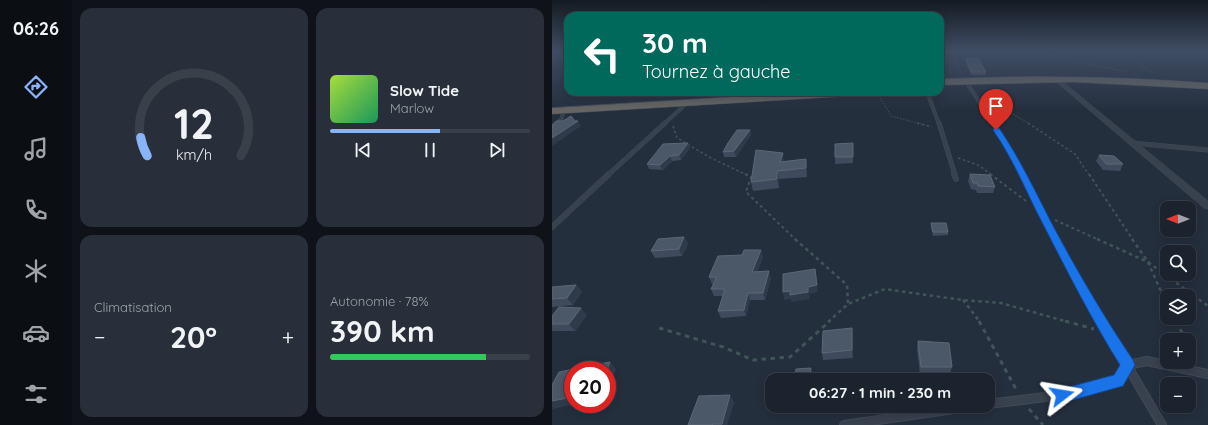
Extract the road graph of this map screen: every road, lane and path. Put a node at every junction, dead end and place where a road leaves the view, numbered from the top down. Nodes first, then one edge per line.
1 (950, 71) edge
2 (960, 71) edge
3 (1121, 71) edge
4 (1149, 71) edge
5 (1131, 73) dead end
6 (1154, 74) dead end
7 (944, 82) edge
8 (967, 84) junction
9 (1062, 84) junction
10 (1208, 86) edge
11 (944, 87) edge
12 (1208, 91) edge
13 (699, 96) edge
14 (794, 96) edge
15 (880, 96) edge
16 (929, 96) edge
17 (688, 102) junction
18 (552, 105) edge
19 (563, 110) junction
20 (552, 111) edge
21 (667, 122) junction
22 (552, 128) edge
23 (941, 130) junction
24 (1132, 143) junction
25 (1208, 150) edge
26 (949, 156) junction
27 (956, 179) dead end
28 (1027, 201) dead end
29 (1208, 206) edge
30 (1044, 215) junction
31 (552, 227) edge
32 (1148, 262) junction
33 (1160, 289) edge
34 (962, 300) junction
35 (848, 304) junction
36 (1208, 306) edge
37 (659, 328) dead end
38 (1107, 332) junction
39 (1196, 357) edge
40 (1128, 365) junction
41 (1206, 373) edge
42 (1021, 399) junction
43 (995, 403) edge
44 (927, 413) edge
45 (844, 425) edge
46 (1043, 425) edge
47 (1162, 425) edge

1 - 8 path
2 - 8 path
3 - 5 path
4 - 6 path
7 - 8 highway
8 - 9 highway
8 - 10 highway
8 - 11 highway
8 - 30 lane
8 - 32 path
9 - 12 highway
9 - 24 street
13 - 18 highway
14 - 17 highway
15 - 23 path
16 - 23 lane
17 - 19 highway
17 - 21 lane
19 - 20 highway
19 - 22 lane
21 - 31 lane
21 - 35 path
23 - 26 lane
24 - 25 lane
24 - 29 street
26 - 27 lane
26 - 28 path
30 - 32 path
30 - 38 lane
32 - 33 path
32 - 36 path
34 - 35 path
34 - 38 path
34 - 42 path
35 - 37 path
38 - 40 lane
39 - 41 path
40 - 41 lane
40 - 42 lane
40 - 47 lane
42 - 43 lane
42 - 46 path
44 - 45 lane

